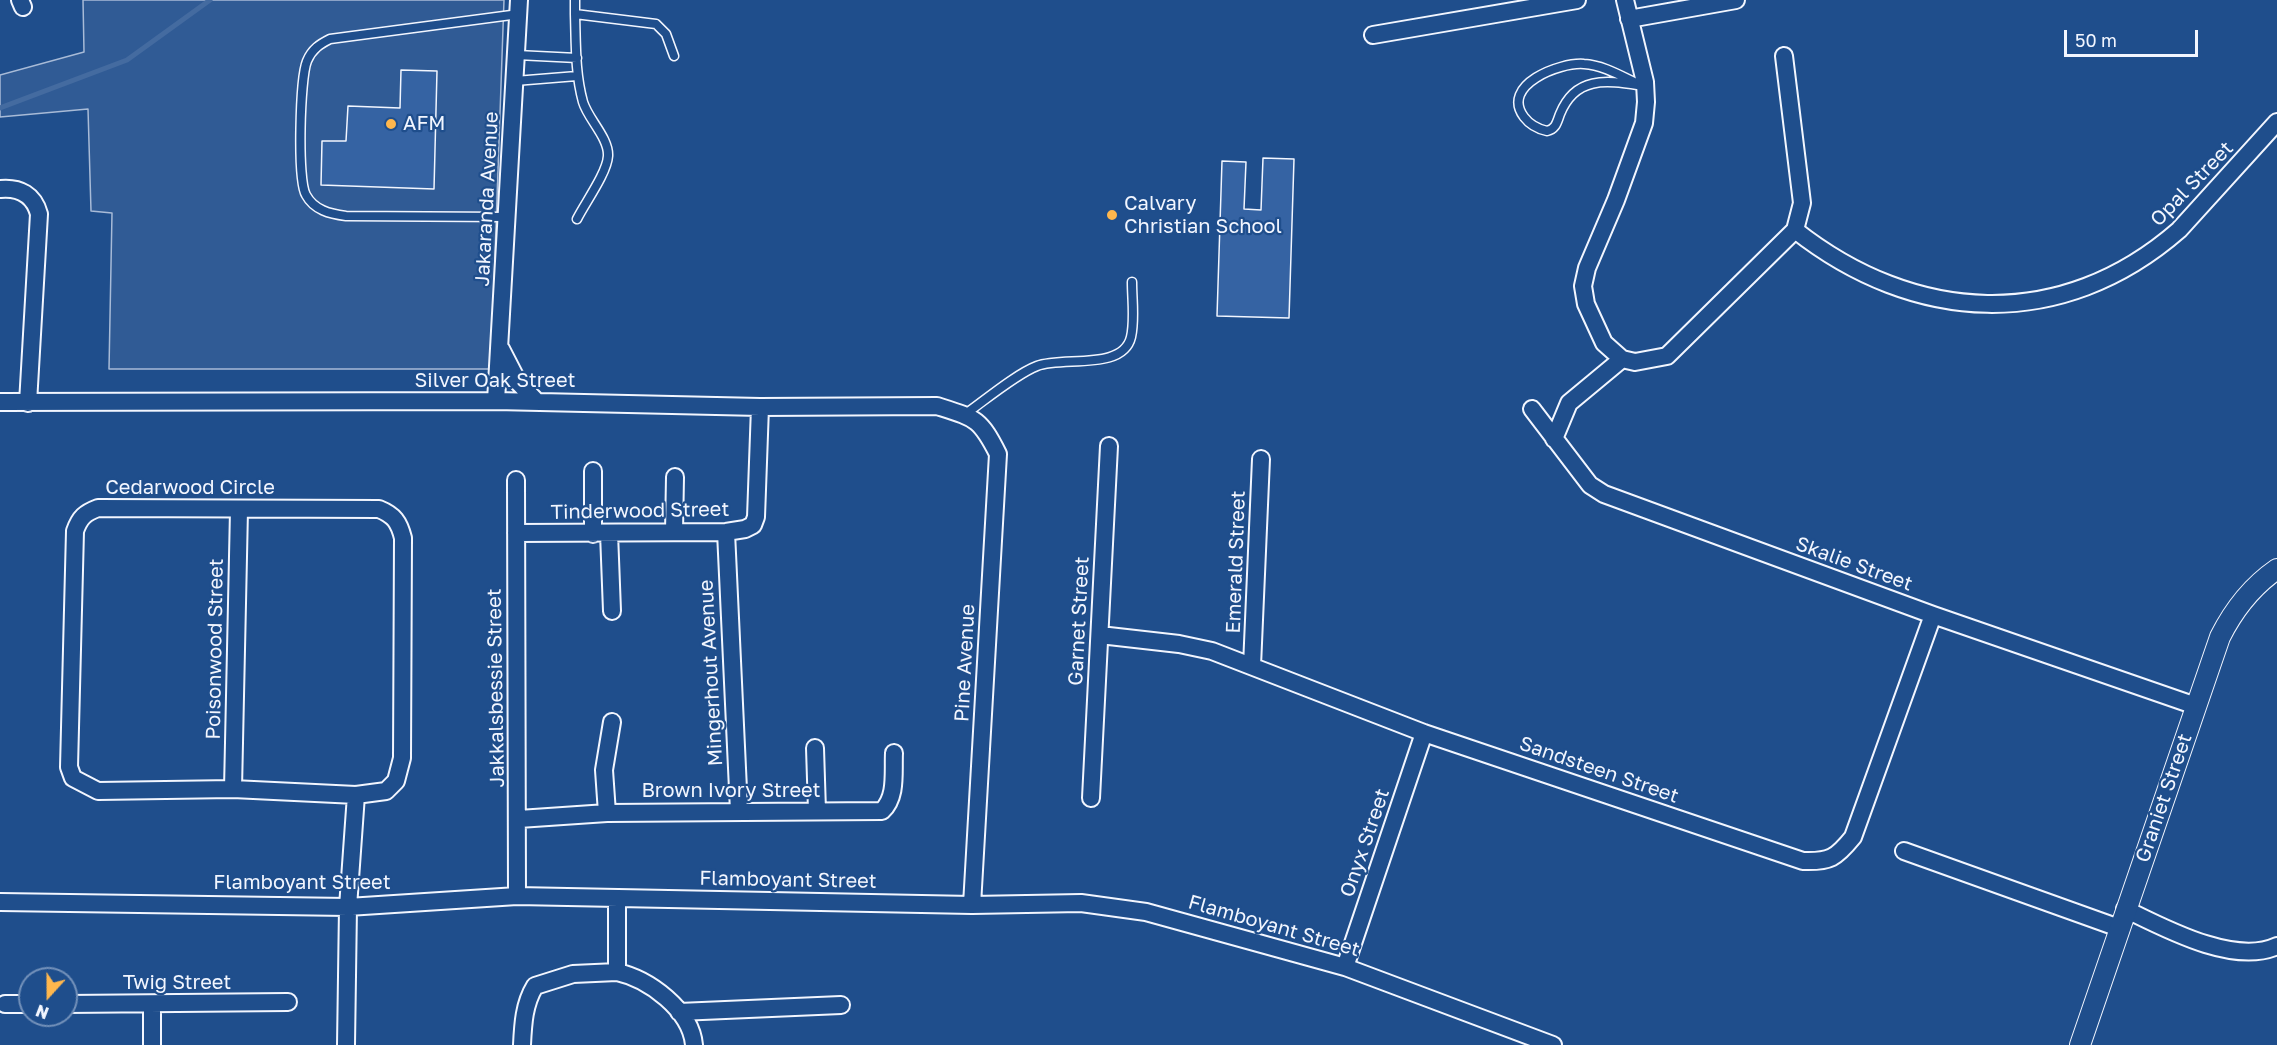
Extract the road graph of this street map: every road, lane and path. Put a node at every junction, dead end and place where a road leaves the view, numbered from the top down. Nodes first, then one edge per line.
1 (575, 0) edge
2 (1577, 0) edge
3 (1625, 0) edge
4 (1736, 0) edge
5 (519, 7) edge
6 (575, 14) junction
7 (1629, 19) junction
8 (1373, 35) dead end
9 (517, 55) junction
10 (674, 56) dead end
11 (1784, 56) dead end
12 (577, 58) junction
13 (577, 76) junction
14 (515, 81) junction
15 (1645, 87) junction
16 (2277, 122) edge
17 (0, 189) edge
18 (507, 217) junction
19 (577, 219) dead end
20 (1795, 230) junction
21 (1132, 282) dead end
22 (500, 346) junction
23 (1622, 359) junction
24 (496, 401) junction
25 (0, 402) edge
26 (537, 402) junction
27 (28, 403) junction
28 (760, 407) junction
29 (1532, 409) dead end
30 (964, 415) junction
31 (984, 426) joint
32 (1554, 439) junction
33 (1109, 446) dead end
34 (1261, 459) dead end
35 (593, 471) dead end
36 (675, 477) dead end
37 (516, 480) dead end
38 (239, 510) junction
39 (674, 532) junction
40 (726, 532) junction
41 (601, 533) junction
42 (516, 534) junction
43 (2277, 569) edge
44 (612, 610) dead end
45 (1933, 615) junction
46 (1100, 635) junction
47 (1252, 666) junction
48 (2196, 706) junction
49 (612, 722) dead end
50 (1424, 733) junction
51 (815, 748) dead end
52 (894, 753) dead end
53 (233, 789) junction
54 (356, 795) junction
55 (1091, 798) dead end
56 (739, 811) junction
57 (817, 811) junction
58 (607, 813) junction
59 (519, 819) junction
60 (1904, 851) dead end
61 (517, 896) junction
62 (616, 898) junction
63 (0, 902) edge
64 (972, 905) junction
65 (348, 906) junction
66 (2125, 909) junction
67 (2119, 928) junction
68 (2277, 946) edge
69 (1345, 967) junction
70 (616, 972) junction
71 (288, 1002) dead end
72 (5, 1004) dead end
73 (18, 1004) edge
74 (78, 1004) edge
75 (152, 1004) junction
76 (841, 1005) dead end
77 (679, 1012) junction
78 (152, 1045) edge
79 (346, 1045) edge
80 (522, 1045) edge
81 (694, 1045) edge
82 (1553, 1045) edge
83 (2080, 1045) edge

1 - 6 lane
2 - 8 street
3 - 7 street
4 - 7 street
5 - 9 street, Jakaranda Avenue
5 - 18 lane
6 - 10 lane
6 - 12 lane
7 - 15 street
9 - 12 lane
9 - 14 street, Jakaranda Avenue
11 - 20 street
12 - 13 lane
13 - 14 lane
13 - 19 lane
14 - 18 street, Jakaranda Avenue
15 - 15 lane
15 - 23 street
16 - 20 street, Opal Street
17 - 27 street
18 - 22 street, Jakaranda Avenue
20 - 23 street
21 - 30 lane
22 - 24 street, Jakaranda Avenue
22 - 26 street
23 - 32 street
24 - 26 street, Silver Oak Street
24 - 27 street, Silver Oak Street
25 - 27 street, Silver Oak Street
26 - 28 street, Silver Oak Street
28 - 30 street, Silver Oak Street
28 - 40 street, Tinderwood Street
29 - 32 street, Skalie Street
30 - 31 street, Silver Oak Street
31 - 64 street, Pine Avenue
32 - 45 street, Skalie Street
33 - 46 street, Garnet Street
34 - 47 street, Emerald Street
35 - 41 street
36 - 39 street
37 - 42 street, Jakkalsbessie Street
38 - 53 street, Poisonwood Street
38 - 53 street, Cedarwood Circle
38 - 54 street, Cedarwood Circle
39 - 40 street, Tinderwood Street
39 - 41 street, Tinderwood Street
40 - 56 street, Mingerhout Avenue
41 - 42 street, Tinderwood Street
41 - 44 street
42 - 59 street, Jakkalsbessie Street
43 - 48 street, Graniet Street
45 - 48 street, Skalie Street
45 - 50 street, Sandsteen Street
46 - 47 street, Sandsteen Street
46 - 55 street, Garnet Street
47 - 50 street, Sandsteen Street
48 - 66 street, Graniet Street
49 - 58 street
50 - 69 street, Onyx Street
51 - 57 street
52 - 57 street, Brown Ivory Street
53 - 54 street, Cedarwood Circle
54 - 65 street
56 - 57 street, Brown Ivory Street
56 - 58 street, Brown Ivory Street
58 - 59 street, Brown Ivory Street
59 - 61 street, Jakkalsbessie Street
60 - 67 street
61 - 62 street, Flamboyant Street
61 - 65 street, Flamboyant Street
62 - 64 street, Flamboyant Street
62 - 70 street
63 - 65 street, Flamboyant Street
64 - 69 street, Flamboyant Street
65 - 79 street
66 - 67 street, Graniet Street
66 - 68 street
67 - 83 street, Graniet Street
69 - 82 street, Flamboyant Street
70 - 77 street
70 - 80 street
71 - 75 street, Twig Street
72 - 73 street
74 - 75 street, Twig Street
75 - 78 street
76 - 77 street
77 - 81 street

